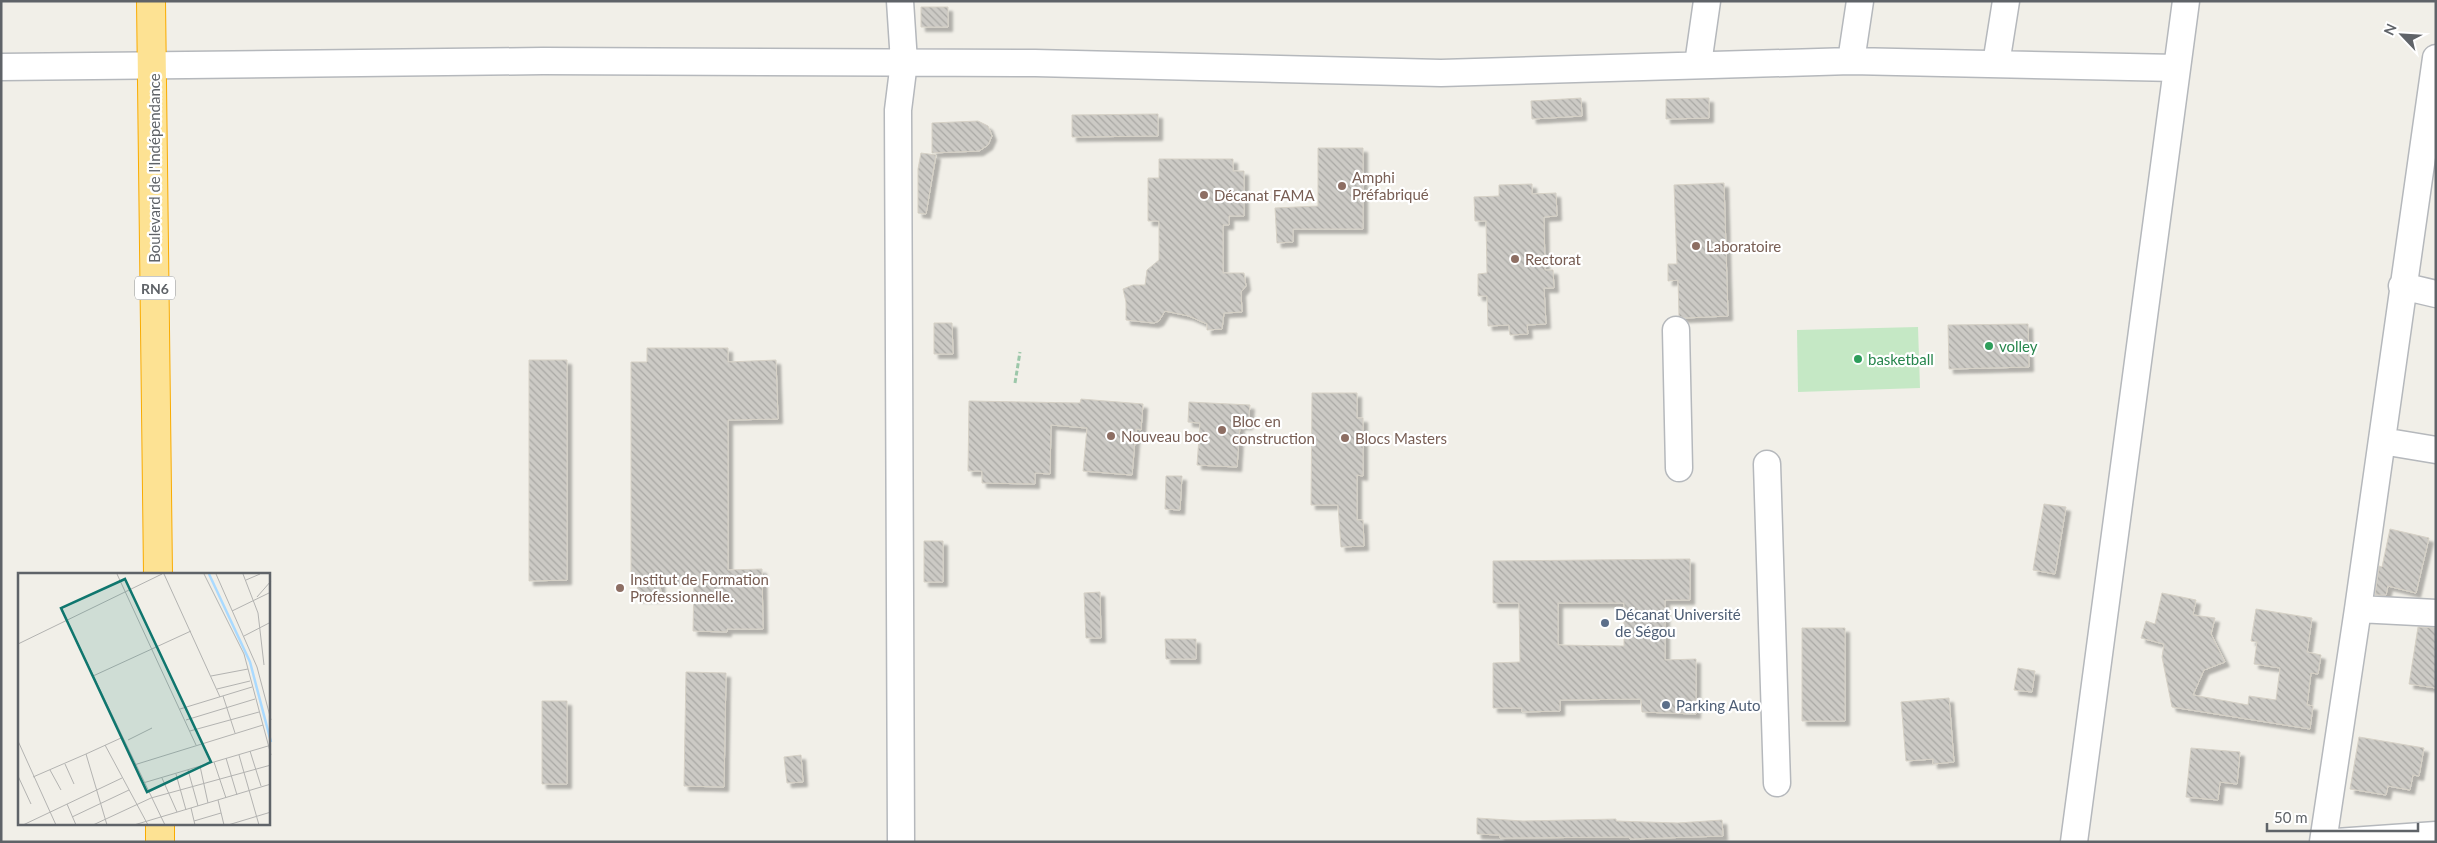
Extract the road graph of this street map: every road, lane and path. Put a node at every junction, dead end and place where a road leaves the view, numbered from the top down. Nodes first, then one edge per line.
1 (151, 1) edge
2 (900, 1) edge
3 (1707, 1) edge
4 (1860, 1) edge
5 (2006, 1) edge
6 (2186, 1) edge
7 (2436, 58) edge
8 (904, 62) junction
9 (1852, 62) junction
10 (1698, 64) junction
11 (1996, 64) junction
12 (1, 67) edge
13 (153, 67) junction
14 (2177, 68) junction
15 (2430, 135) edge
16 (2402, 286) junction
17 (2436, 294) edge
18 (1676, 330) dead end
19 (1020, 352) dead end
20 (1015, 384) dead end
21 (2382, 441) junction
22 (2436, 450) edge
23 (1767, 464) dead end
24 (1679, 468) dead end
25 (158, 573) edge
26 (2358, 609) junction
27 (2436, 613) edge
28 (1777, 782) dead end
29 (160, 826) edge
30 (2436, 835) edge
31 (160, 842) edge
32 (901, 842) edge
33 (2074, 842) edge
34 (2322, 842) edge
35 (2336, 842) edge

1 - 13 highway, Boulevard de l'Indépendance / RN6
2 - 8 street
3 - 10 street
4 - 9 street
5 - 11 street
6 - 14 street
7 - 15 street
8 - 10 street
8 - 13 street
8 - 32 street
9 - 10 street
9 - 11 street
11 - 14 street
12 - 13 street
13 - 25 highway, Boulevard de l'Indépendance / RN6
14 - 33 street
15 - 16 street
16 - 17 street
16 - 21 street
18 - 24 street
19 - 20 path
21 - 22 street
21 - 26 street
23 - 28 street
26 - 27 street
26 - 34 street
29 - 31 highway
30 - 35 street

